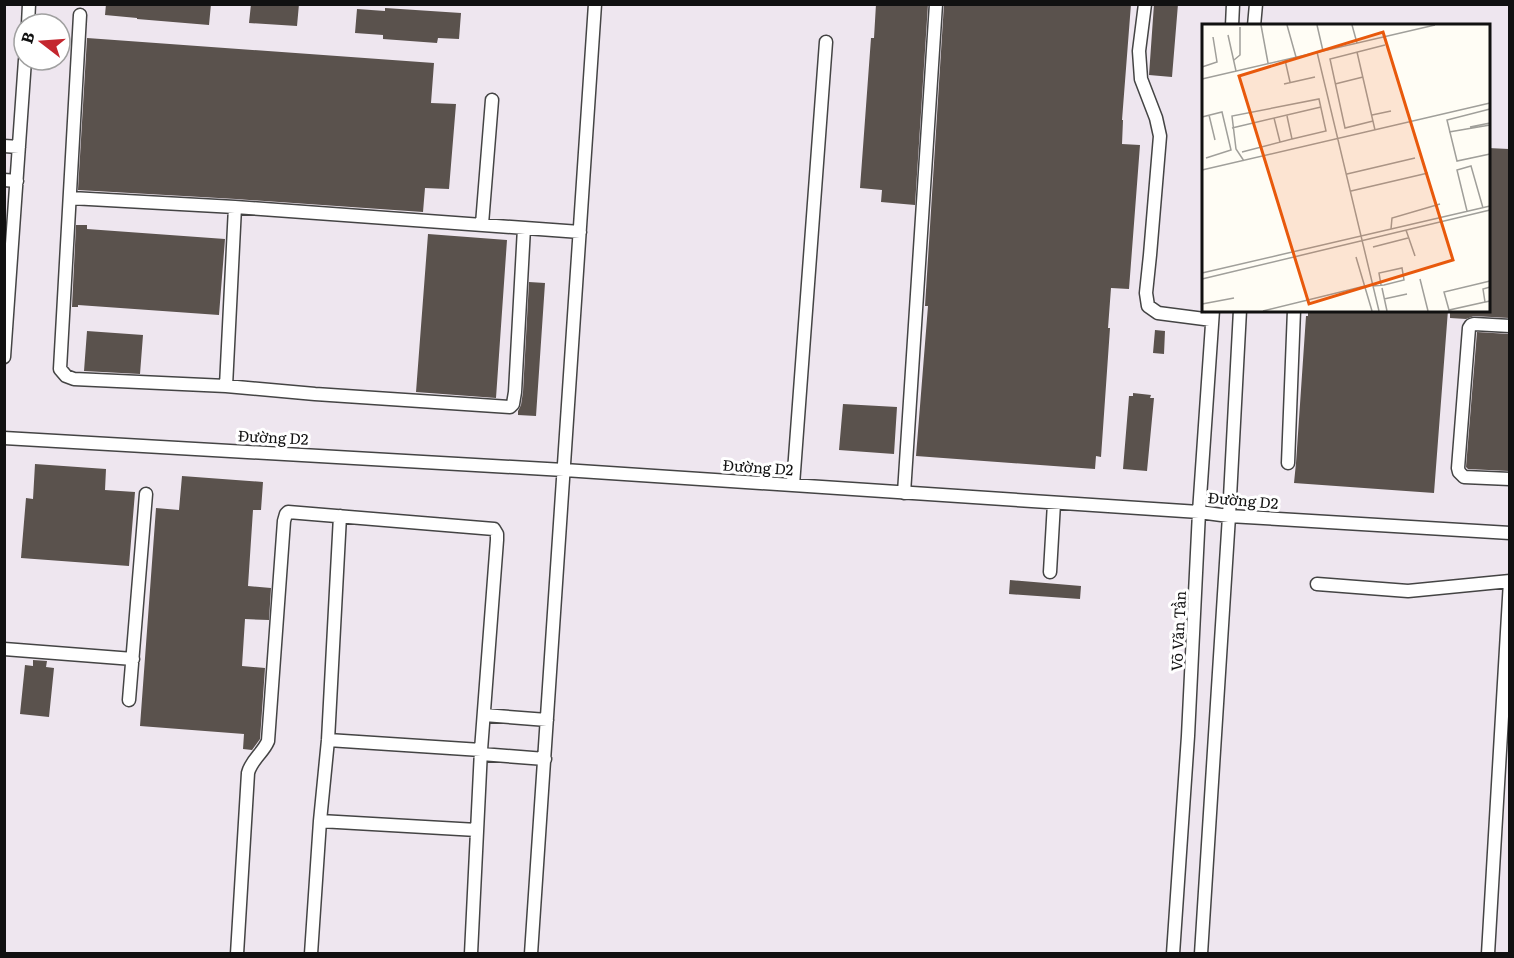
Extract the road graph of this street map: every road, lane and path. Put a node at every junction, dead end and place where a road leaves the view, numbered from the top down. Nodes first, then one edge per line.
1 (595, 4) edge
2 (936, 4) edge
3 (1144, 4) edge
4 (1233, 4) edge
5 (1256, 4) edge
6 (80, 15) dead end
7 (1232, 24) edge
8 (1254, 24) edge
9 (826, 42) dead end
10 (25, 72) edge
11 (492, 100) dead end
12 (4, 146) edge
13 (19, 147) junction
14 (11, 181) edge
15 (71, 198) junction
16 (235, 207) junction
17 (482, 224) junction
18 (524, 228) junction
19 (580, 231) junction
20 (1240, 312) edge
21 (1294, 312) edge
22 (1212, 315) edge
23 (1509, 326) edge
24 (4, 357) edge
25 (226, 386) junction
26 (4, 438) edge
27 (1288, 463) dead end
28 (564, 470) junction
29 (1509, 479) edge
30 (793, 485) junction
31 (904, 493) junction
32 (146, 494) dead end
33 (1053, 503) junction
34 (1199, 513) junction
35 (340, 516) junction
36 (1229, 516) junction
37 (1509, 533) edge
38 (1050, 572) dead end
39 (1317, 584) dead end
40 (4, 649) edge
41 (133, 659) junction
42 (129, 700) dead end
43 (484, 715) junction
44 (547, 720) junction
45 (328, 740) junction
46 (481, 752) junction
47 (544, 759) junction
48 (320, 820) junction
49 (477, 830) junction
50 (237, 954) edge
51 (311, 954) edge
52 (471, 954) edge
53 (531, 954) edge
54 (1173, 954) edge
55 (1201, 954) edge
56 (1488, 954) edge

1 - 19 street
2 - 31 street
3 - 22 street
4 - 7 street
5 - 8 street
6 - 15 street
9 - 30 street
10 - 13 street
11 - 17 street
12 - 13 street
13 - 14 street
14 - 24 street
15 - 16 street
15 - 25 street
16 - 17 street
16 - 25 street
17 - 18 street
18 - 19 street
18 - 25 street
19 - 28 street
20 - 36 street
21 - 27 street
22 - 34 street, Võ Văn Tần
23 - 29 street
26 - 28 street, Đường D2
28 - 30 street, Đường D2
28 - 44 street
30 - 31 street, Đường D2
31 - 33 street, Đường D2
32 - 41 street
33 - 34 street, Đường D2
33 - 38 street
34 - 36 street, Đường D2
34 - 54 street, Võ Văn Tần
35 - 43 street
35 - 45 street
35 - 50 street
36 - 37 street, Đường D2
36 - 55 street
39 - 56 street
40 - 41 street
41 - 42 street
43 - 44 street
43 - 46 street
44 - 47 street
45 - 46 street
45 - 48 street
46 - 47 street
46 - 49 street
47 - 53 street
48 - 49 street
48 - 51 street
49 - 52 street

